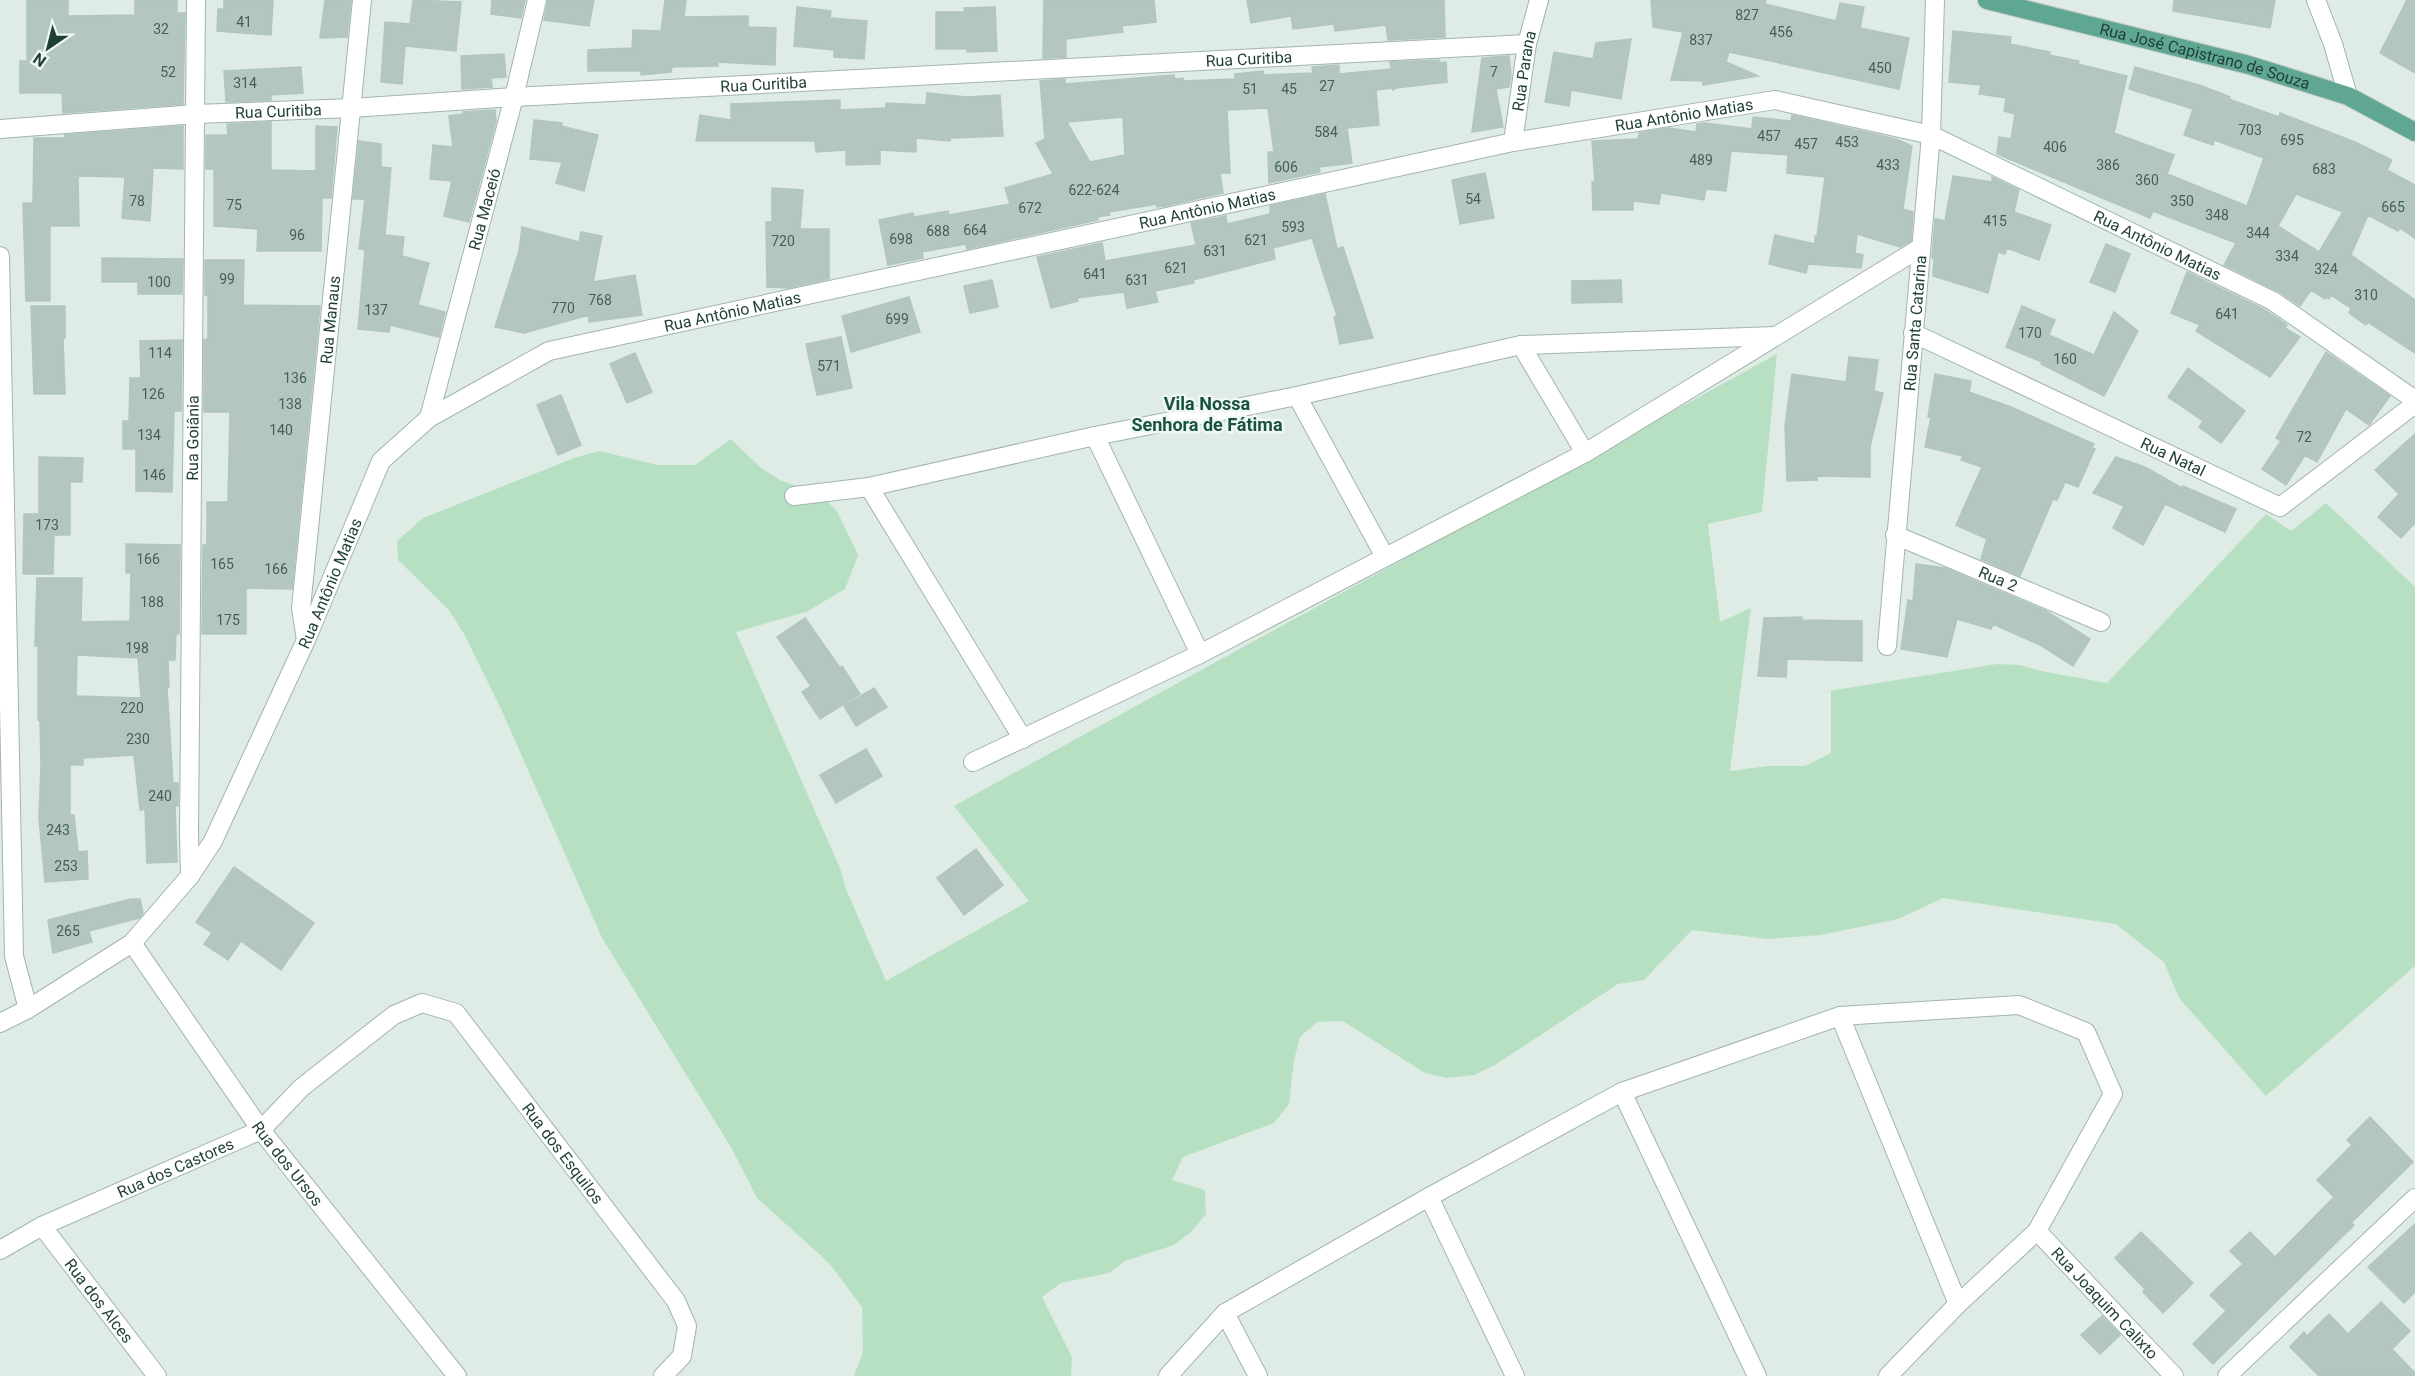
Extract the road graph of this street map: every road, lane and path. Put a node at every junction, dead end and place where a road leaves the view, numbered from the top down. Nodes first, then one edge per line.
1 (196, 0) edge
2 (362, 0) edge
3 (537, 0) edge
4 (1539, 0) edge
5 (1935, 0) edge
6 (1988, 0) edge
7 (2316, 0) edge
8 (1527, 44) junction
9 (2349, 96) junction
10 (514, 97) junction
11 (352, 108) junction
12 (196, 114) junction
13 (0, 129) edge
14 (2415, 132) edge
15 (1931, 135) junction
16 (1513, 142) junction
17 (1920, 248) junction
18 (0, 256) edge
19 (1913, 333) junction
20 (1776, 336) junction
21 (1521, 345) junction
22 (1297, 396) junction
23 (2415, 402) edge
24 (429, 418) junction
25 (1095, 436) junction
26 (1585, 453) junction
27 (869, 487) junction
28 (794, 496) dead end
29 (1895, 536) junction
30 (1385, 557) junction
31 (2101, 622) dead end
32 (306, 640) junction
33 (1887, 646) dead end
34 (1200, 654) junction
35 (1023, 739) junction
36 (973, 762) dead end
37 (189, 834) junction
38 (213, 841) junction
39 (190, 876) junction
40 (132, 943) junction
41 (422, 1003) joint
42 (28, 1009) junction
43 (1840, 1016) junction
44 (0, 1023) edge
45 (1622, 1092) junction
46 (261, 1130) junction
47 (1429, 1197) junction
48 (2415, 1198) edge
49 (42, 1226) junction
50 (2037, 1231) junction
51 (0, 1250) edge
52 (1958, 1304) junction
53 (1225, 1313) junction
54 (157, 1376) edge
55 (457, 1376) edge
56 (663, 1376) edge
57 (1168, 1376) edge
58 (1258, 1376) edge
59 (1515, 1376) edge
60 (1757, 1376) edge
61 (1888, 1376) edge
62 (2174, 1376) edge
63 (2227, 1376) edge

1 - 12 street, Rua Goiânia
2 - 11 street, Rua Manaus
3 - 10 street, Rua Maceió
4 - 8 street, Rua Parana
5 - 15 street, Rua Santa Catarina
6 - 9 main road, Rua José Capistrano de Souza
7 - 9 street
8 - 10 street, Rua Curitiba
8 - 16 street, Rua Parana
9 - 14 main road, Rua José Capistrano de Souza
10 - 11 street, Rua Curitiba
10 - 24 street, Rua Maceió
11 - 12 street, Rua Curitiba
11 - 32 street, Rua Manaus
12 - 13 street, Rua Curitiba
12 - 37 street, Rua Goiânia
15 - 16 street, Rua Antônio Matias
15 - 17 street, Rua Santa Catarina
15 - 23 street, Rua Antônio Matias
16 - 24 street, Rua Antônio Matias
17 - 19 street, Rua Santa Catarina
17 - 20 street
18 - 42 street
19 - 23 street, Rua Natal
19 - 29 street, Rua Santa Catarina
20 - 21 street
20 - 26 street
21 - 22 street
21 - 26 street
22 - 25 street
22 - 30 street
24 - 32 street, Rua Antônio Matias
25 - 27 street
25 - 34 street
26 - 30 street
27 - 28 street
27 - 35 street
29 - 31 street, Rua 2
29 - 33 street, Rua Santa Catarina
30 - 34 street
32 - 38 street, Rua Antônio Matias
34 - 35 street
35 - 36 street
37 - 38 street
37 - 39 street, Rua Goiânia
38 - 39 street, Rua Antônio Matias
39 - 40 street, Rua Antônio Matias
40 - 42 street, Rua Antônio Matias
40 - 46 street, Rua dos Ursos
41 - 46 street, Rua dos Castores
41 - 56 street, Rua dos Esquilos
42 - 44 street, Rua Antônio Matias
43 - 45 street
43 - 50 street
43 - 52 street
45 - 47 street
45 - 60 street
46 - 49 street, Rua dos Castores
46 - 55 street, Rua dos Ursos
47 - 53 street
47 - 59 street
48 - 63 street
49 - 51 street, Rua dos Castores
49 - 54 street, Rua dos Alces
50 - 52 street
50 - 62 street, Rua Joaquim Calixto
52 - 61 street
53 - 57 street
53 - 58 street

